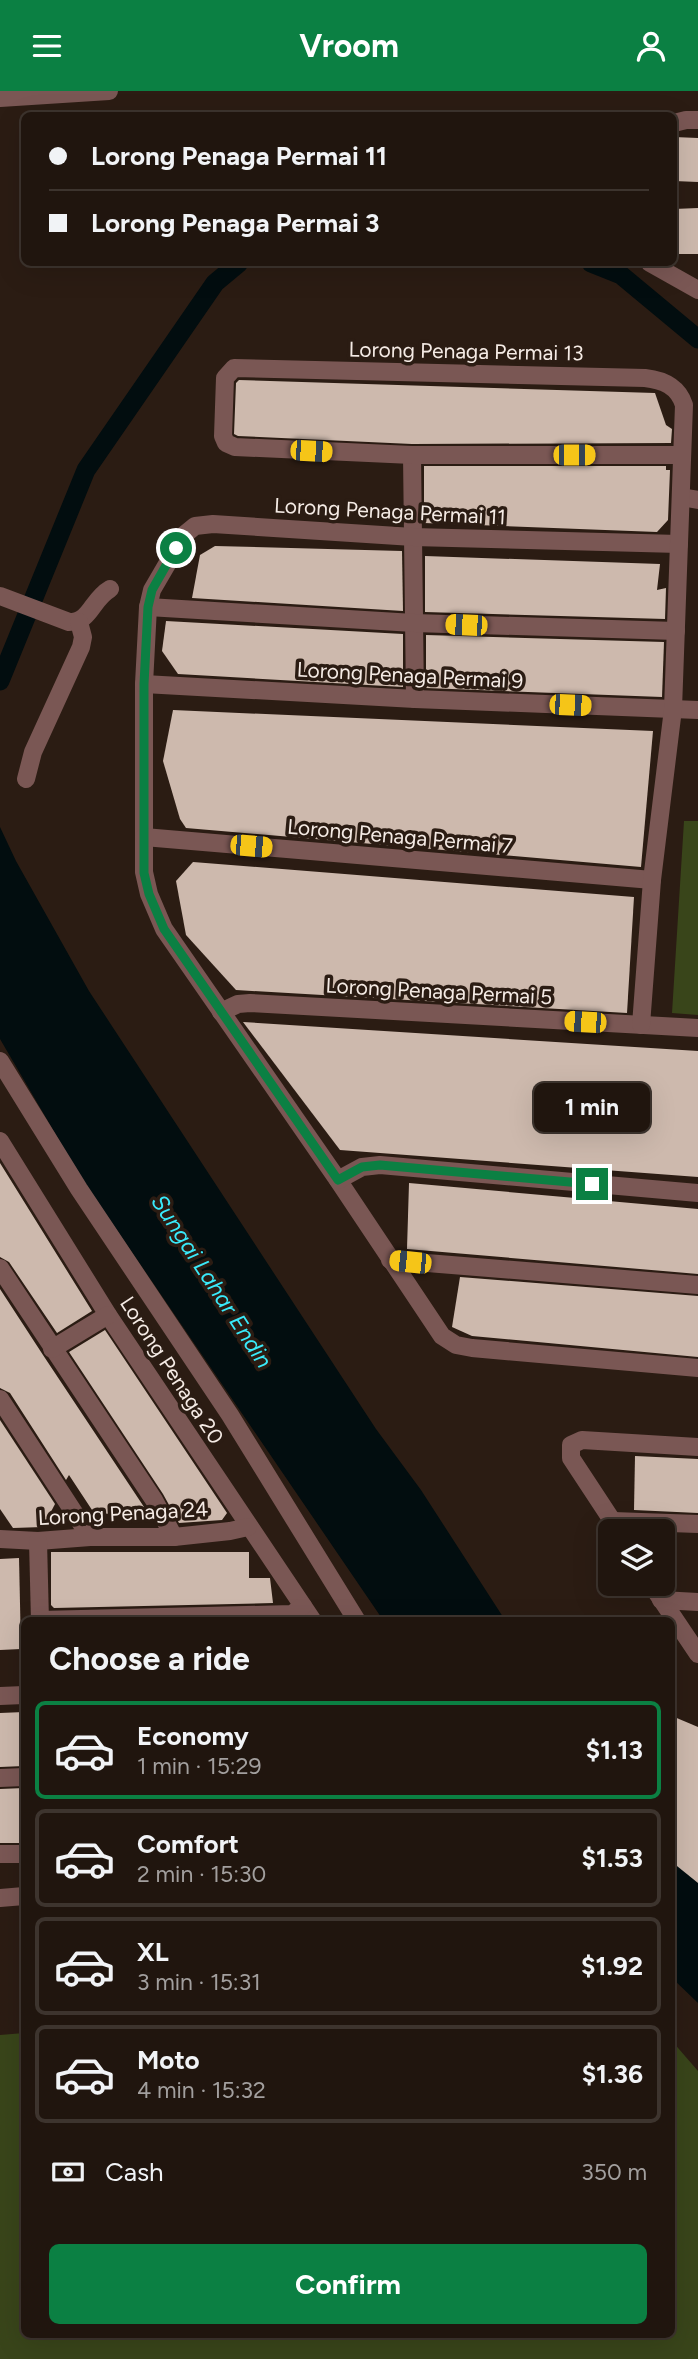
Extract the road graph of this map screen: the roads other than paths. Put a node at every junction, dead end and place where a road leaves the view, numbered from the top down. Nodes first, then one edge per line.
1 (110, 91) edge
2 (0, 98) edge
3 (698, 120) edge
4 (677, 122) edge
5 (655, 266) edge
6 (698, 290) edge
7 (412, 455) junction
8 (682, 455) junction
9 (689, 498) edge
10 (413, 537) junction
11 (679, 544) junction
12 (110, 589) dead end
13 (6, 598) edge
14 (148, 607) junction
15 (79, 622) junction
16 (414, 623) junction
17 (676, 631) junction
18 (144, 684) junction
19 (415, 699) junction
20 (673, 709) junction
21 (698, 710) edge
22 (26, 779) dead end
23 (144, 837) junction
24 (652, 880) junction
25 (221, 1012) junction
26 (641, 1025) junction
27 (698, 1028) edge
28 (0, 1061) edge
29 (0, 1141) edge
30 (338, 1180) junction
31 (698, 1193) edge
32 (390, 1261) junction
33 (0, 1268) edge
34 (698, 1285) edge
35 (108, 1315) junction
36 (52, 1349) junction
37 (698, 1369) edge
38 (0, 1399) edge
39 (698, 1447) edge
40 (611, 1519) edge
41 (698, 1524) edge
42 (675, 1525) edge
43 (248, 1527) junction
44 (3, 1535) edge
45 (90, 1537) junction
46 (174, 1537) junction
47 (38, 1541) junction
48 (658, 1596) edge
49 (661, 1600) junction
50 (698, 1602) edge
51 (308, 1613) edge
52 (40, 1617) edge
53 (166, 1617) edge
54 (355, 1617) edge
55 (673, 1617) edge
56 (675, 1620) edge
57 (698, 1654) edge
58 (21, 1695) edge
59 (0, 1696) edge
60 (0, 1777) edge
61 (21, 1777) edge
62 (0, 1854) edge
63 (21, 1854) edge
64 (21, 1896) edge
65 (0, 1898) edge

1 - 2 street
3 - 4 street
5 - 6 street
7 - 8 street
7 - 8 street, Lorong Penaga Permai 13
7 - 10 street
8 - 9 street
9 - 11 street
10 - 11 street, Lorong Penaga Permai 11
10 - 14 street, Lorong Penaga Permai 11
10 - 16 street
11 - 17 street
12 - 15 street
13 - 15 street
14 - 16 street
14 - 18 street
15 - 22 street
16 - 17 street
16 - 19 street
17 - 20 street
18 - 19 street, Lorong Penaga Permai 9
18 - 23 street
19 - 20 street, Lorong Penaga Permai 9
20 - 21 street, Lorong Penaga Permai 9
20 - 24 street
23 - 24 street, Lorong Penaga Permai 7
23 - 25 street
24 - 26 street
25 - 26 street, Lorong Penaga Permai 5
25 - 30 street
26 - 27 street, Lorong Penaga Permai 5
28 - 54 street
29 - 35 street, Lorong Penaga 20
30 - 31 street
30 - 32 street
32 - 34 street
32 - 37 street
33 - 36 street
35 - 36 street
35 - 43 street, Lorong Penaga 20
36 - 46 street
38 - 45 street
39 - 40 street
41 - 42 street
43 - 46 street, Lorong Penaga 24
43 - 51 street, Lorong Penaga 20
44 - 47 street, Lorong Penaga 24
45 - 46 street, Lorong Penaga 24
45 - 47 street, Lorong Penaga 24
47 - 52 street
48 - 49 street
49 - 50 street
49 - 55 street
51 - 53 street
56 - 57 street
58 - 59 street
60 - 61 street
62 - 63 street
64 - 65 street

